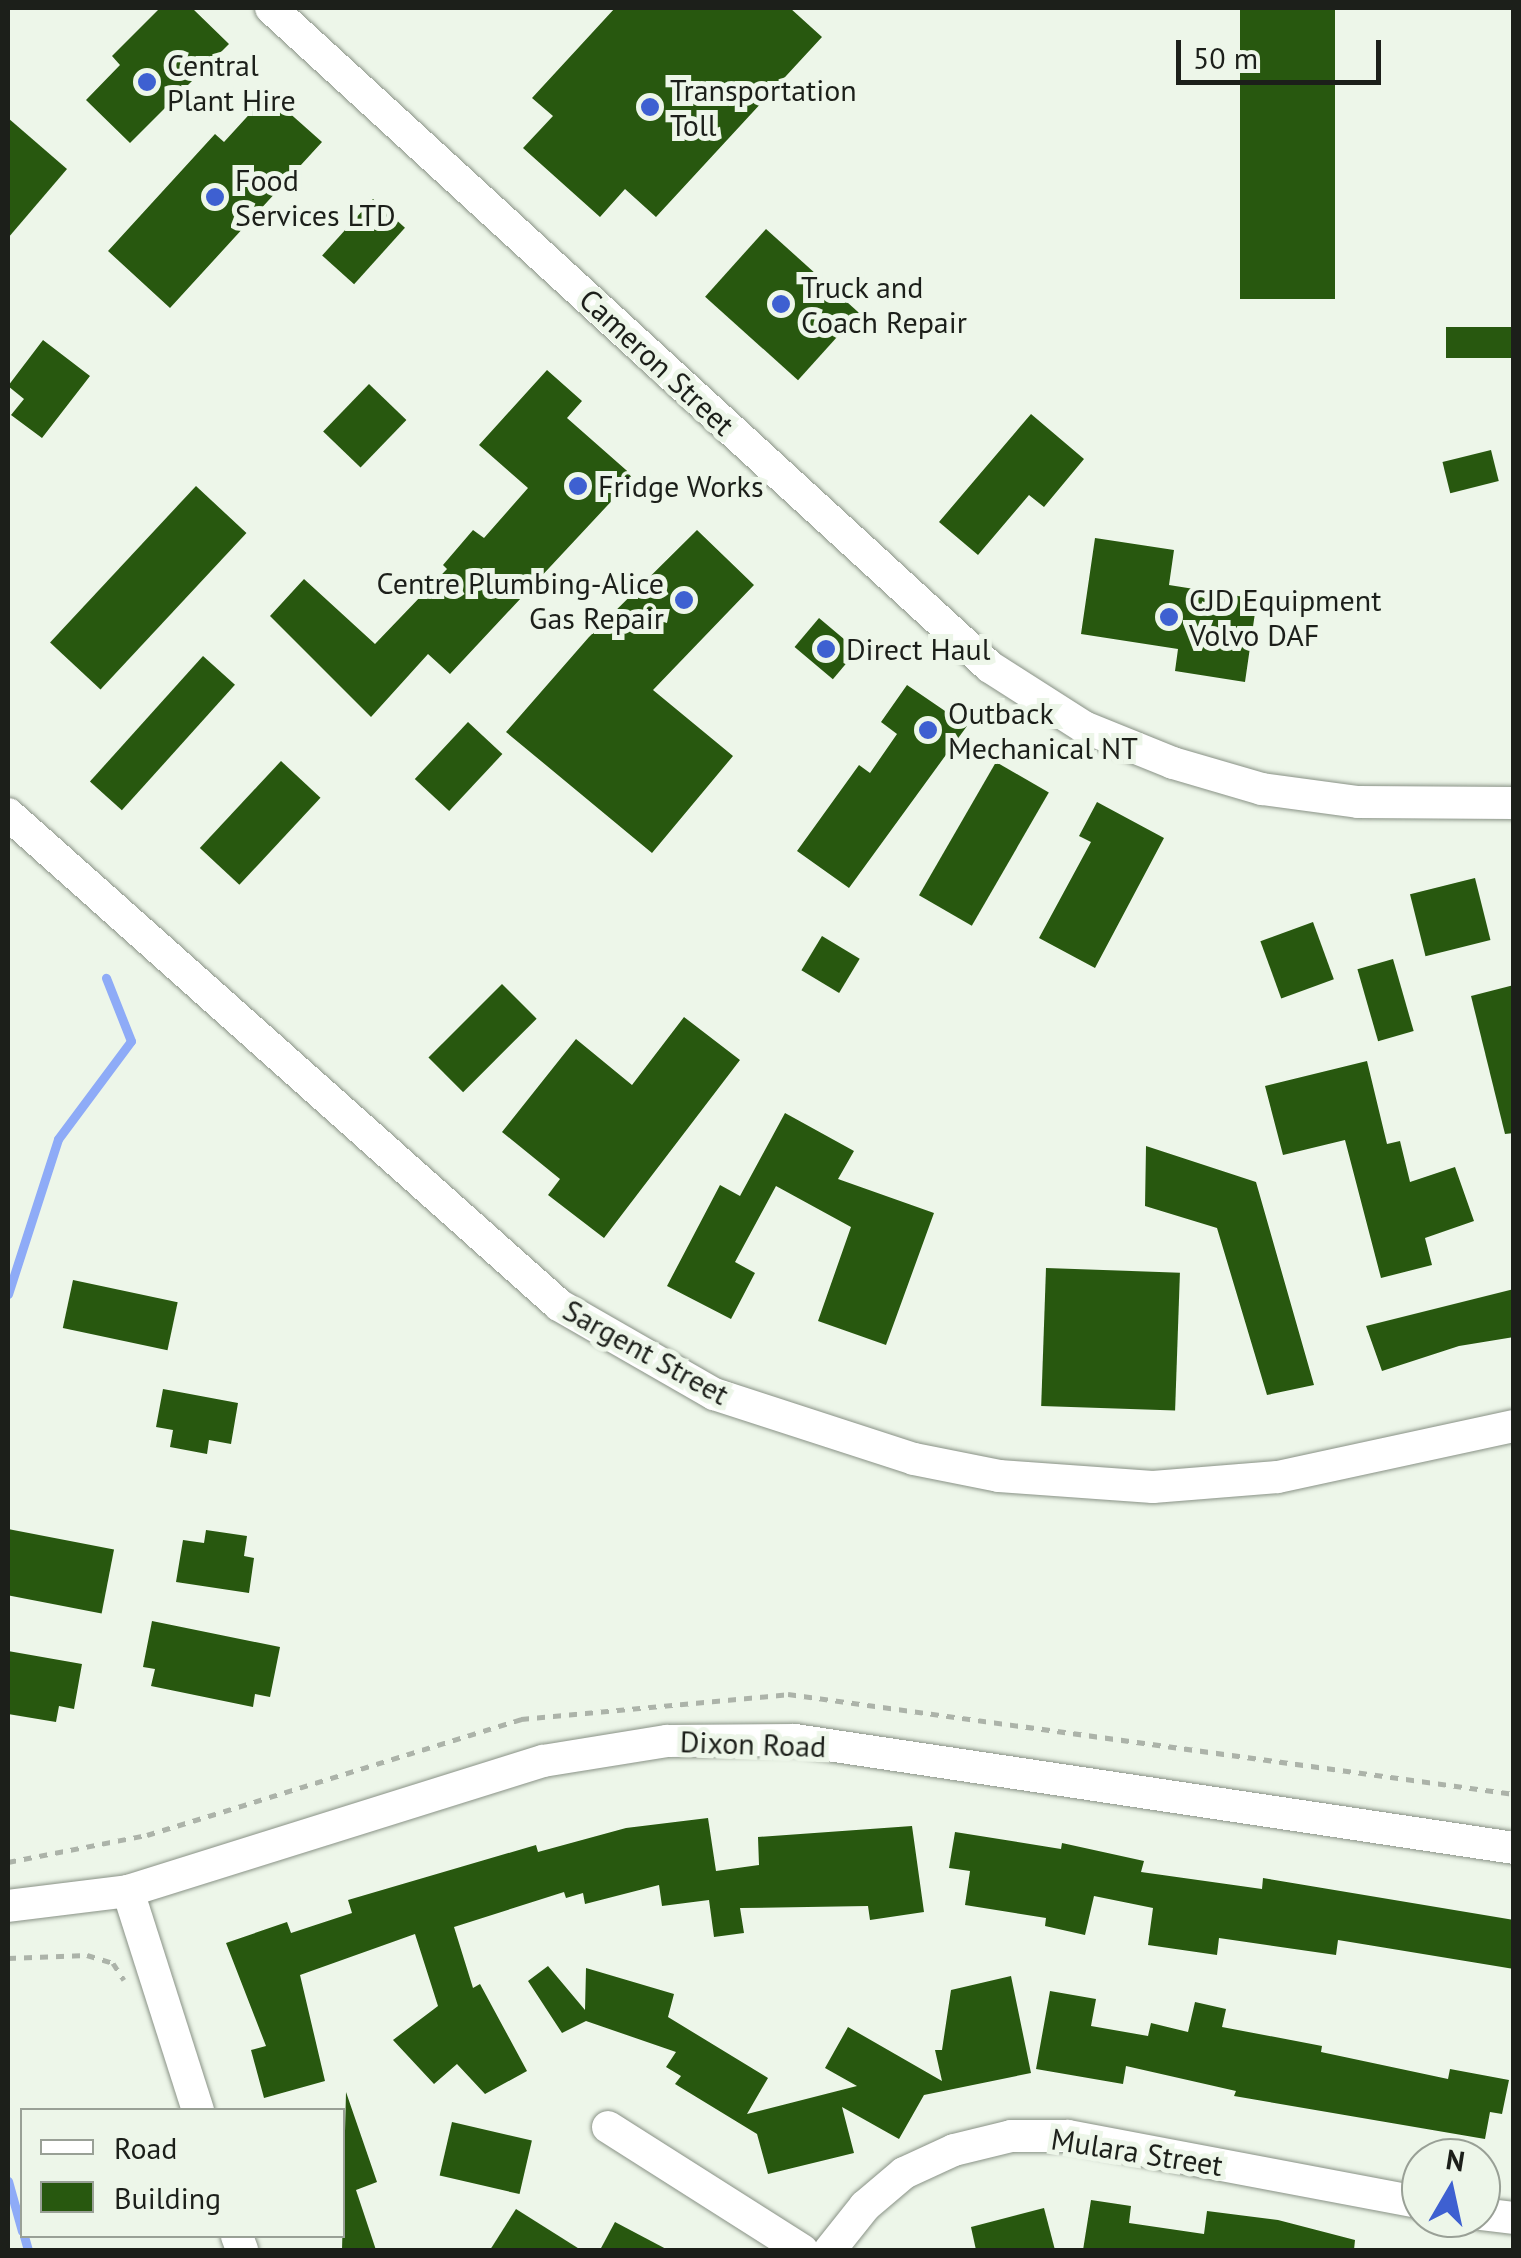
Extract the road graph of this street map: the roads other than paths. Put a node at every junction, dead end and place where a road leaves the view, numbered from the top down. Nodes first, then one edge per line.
1 (271, 8) edge
2 (1514, 803) edge
3 (8, 814) edge
4 (1514, 1426) edge
5 (1514, 1848) edge
6 (128, 1891) junction
7 (8, 1906) edge
8 (197, 2108) edge
9 (608, 2127) dead end
10 (1401, 2199) edge
11 (802, 2250) edge
12 (830, 2250) edge

1 - 2 street, Cameron Street
3 - 4 street, Sargent Street
5 - 6 street, Dixon Road
6 - 7 street, Dixon Road
6 - 8 street
9 - 11 street
10 - 12 street, Mulara Street

